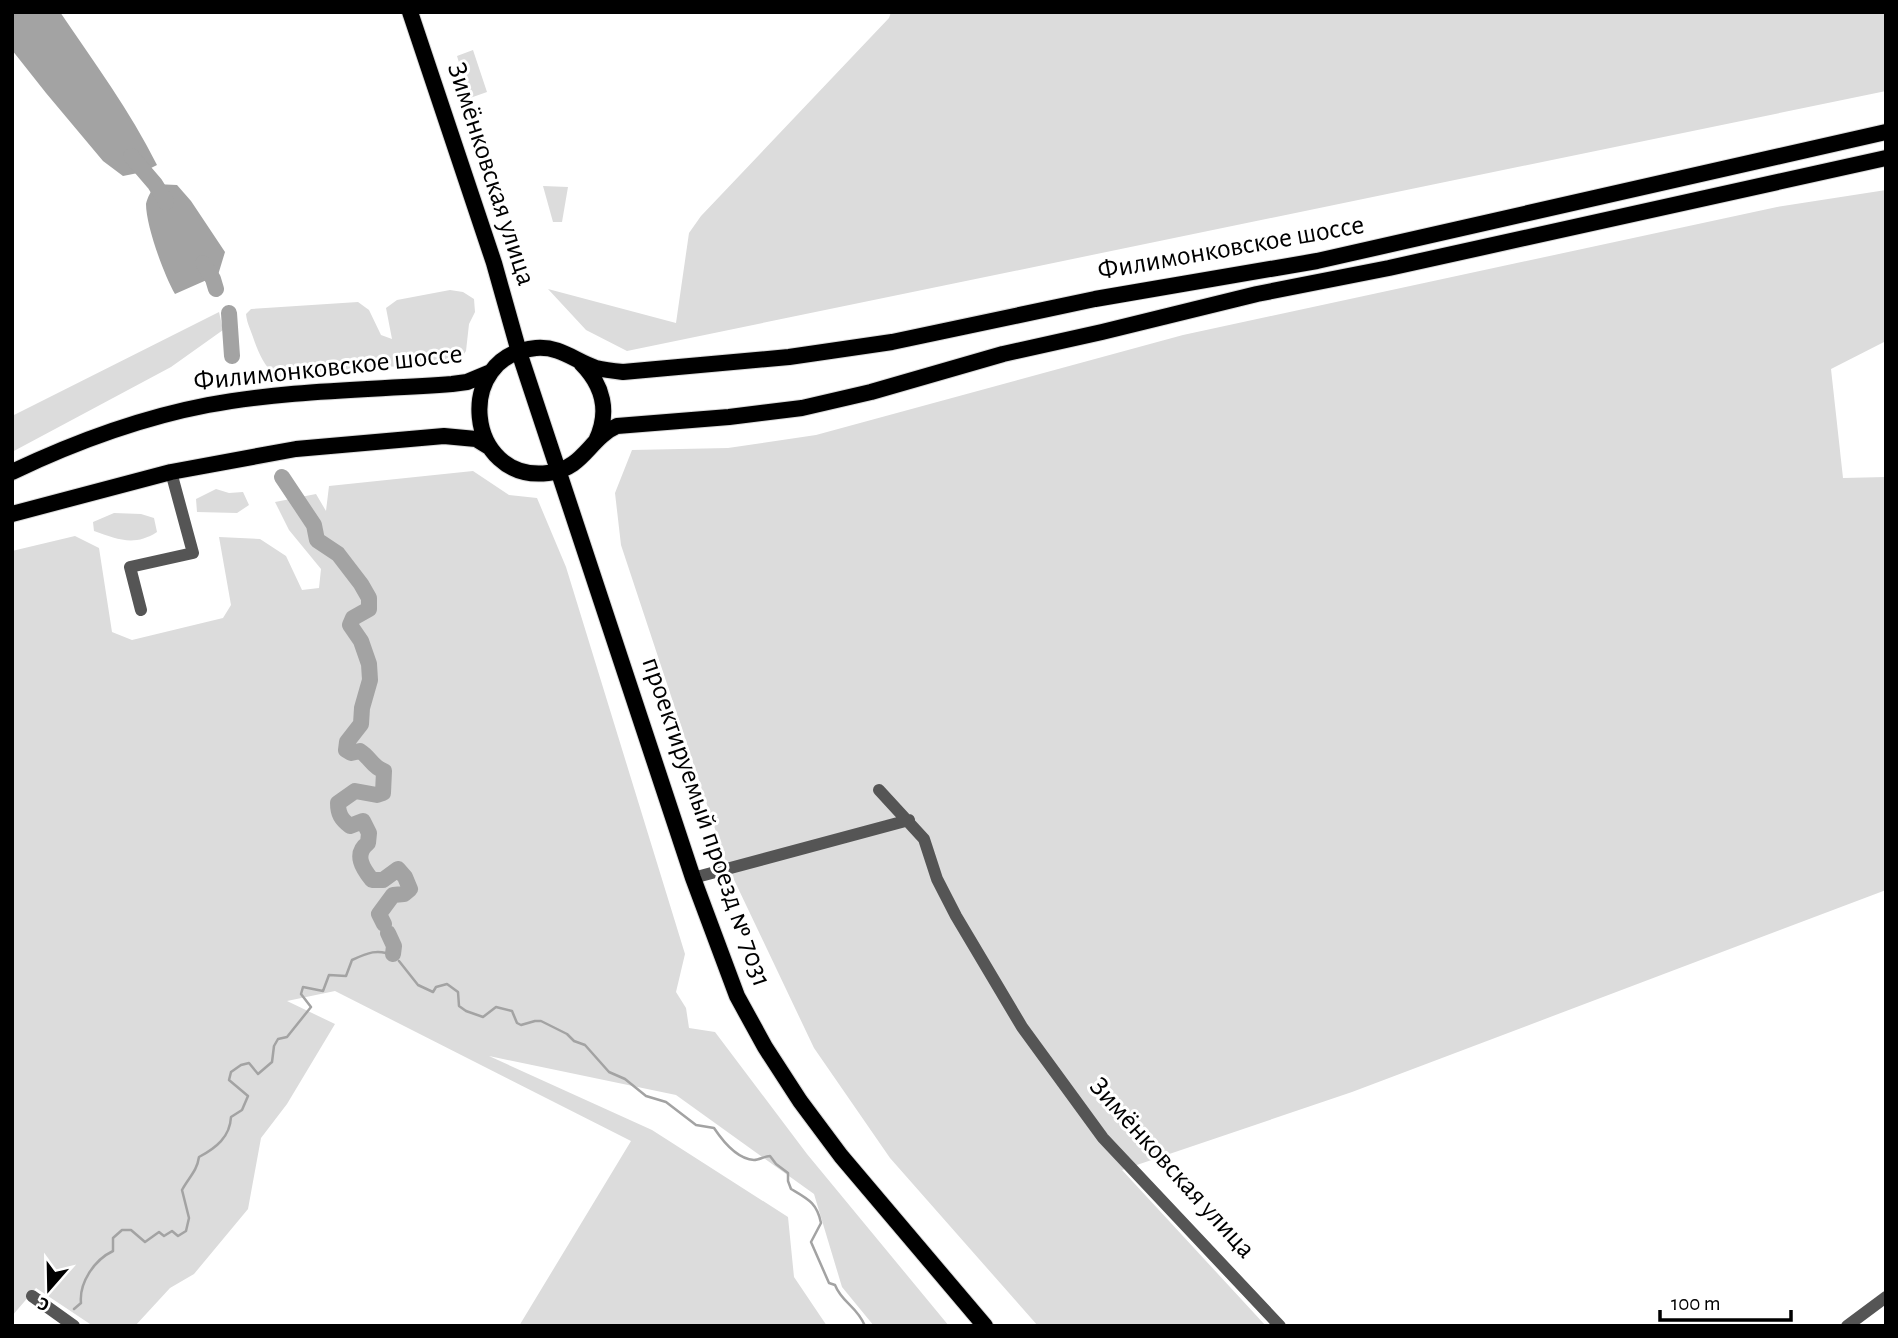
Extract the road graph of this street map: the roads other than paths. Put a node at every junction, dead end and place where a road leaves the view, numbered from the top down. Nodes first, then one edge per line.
1 (411, 12) edge
2 (1886, 132) edge
3 (1886, 158) edge
4 (519, 352) junction
5 (580, 361) junction
6 (491, 372) junction
7 (595, 443) junction
8 (490, 447) junction
9 (559, 471) junction
10 (12, 472) edge
11 (171, 472) junction
12 (12, 514) edge
13 (141, 610) dead end
14 (879, 790) dead end
15 (909, 820) junction
16 (693, 878) junction
17 (32, 1296) dead end
18 (1886, 1297) edge
19 (74, 1326) edge
20 (985, 1326) edge
21 (1280, 1326) edge
22 (1847, 1326) edge

1 - 4 main road, Зимёнковская улица
2 - 5 main road, Филимонковское шоссе
3 - 7 main road, Филимонковское шоссе
4 - 5 main road, Филимонковское шоссе
4 - 6 main road, Филимонковское шоссе
4 - 9 main road, проектируемый проезд № 7031
5 - 7 main road
6 - 8 main road, Филимонковское шоссе
6 - 10 main road, Филимонковское шоссе
7 - 9 main road, Филимонковское шоссе
8 - 9 main road
8 - 11 main road
9 - 16 main road, проектируемый проезд № 7031
11 - 12 main road
11 - 13 street
14 - 15 street, Зимёнковская улица
15 - 16 street
15 - 21 street, Зимёнковская улица
16 - 20 main road, проектируемый проезд № 7031
17 - 19 street
18 - 22 street

